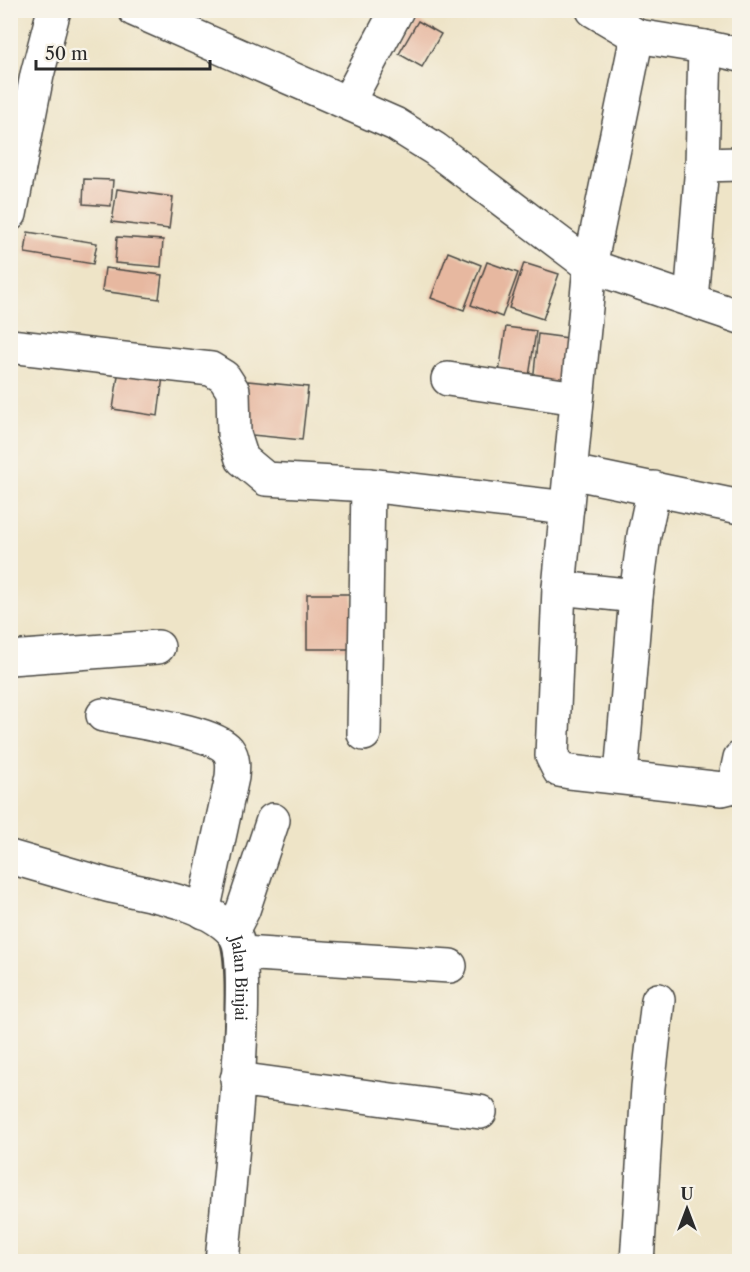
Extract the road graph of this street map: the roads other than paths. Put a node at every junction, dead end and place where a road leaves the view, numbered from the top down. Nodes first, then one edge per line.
1 (54, 10) edge
2 (135, 10) edge
3 (397, 10) edge
4 (593, 10) edge
5 (637, 36) junction
6 (705, 47) junction
7 (740, 56) edge
8 (348, 102) junction
9 (16, 156) edge
10 (740, 164) edge
11 (702, 165) junction
12 (10, 214) edge
13 (590, 267) junction
14 (691, 300) junction
15 (740, 317) edge
16 (10, 346) edge
17 (448, 379) dead end
18 (578, 398) junction
19 (571, 472) junction
20 (368, 485) junction
21 (654, 488) junction
22 (740, 507) edge
23 (567, 508) junction
24 (559, 588) junction
25 (636, 596) junction
26 (158, 647) dead end
27 (10, 658) edge
28 (103, 715) dead end
29 (364, 734) dead end
30 (740, 758) edge
31 (621, 776) junction
32 (273, 820) dead end
33 (10, 857) edge
34 (203, 912) junction
35 (237, 942) junction
36 (450, 966) dead end
37 (658, 1000) dead end
38 (237, 1079) junction
39 (480, 1112) dead end
40 (222, 1262) edge
41 (637, 1262) edge

1 - 9 street
2 - 8 street
3 - 8 street
4 - 5 street
5 - 6 street
5 - 13 street
6 - 7 street
6 - 11 street
8 - 13 street
9 - 12 street
10 - 11 street
11 - 14 street
13 - 14 street
13 - 18 street
14 - 15 street
16 - 20 street
17 - 18 street
18 - 19 street
19 - 21 street
19 - 23 street
20 - 23 street
20 - 29 street
21 - 22 street
21 - 25 street
23 - 24 street
24 - 25 street
24 - 31 street
25 - 31 street
26 - 27 street
28 - 34 street
30 - 31 street
32 - 35 street
33 - 34 street, Jalan Binjai
34 - 35 street, Jalan Binjai
35 - 36 street
35 - 38 street, Jalan Binjai
37 - 41 street
38 - 39 street
38 - 40 street, Jalan Binjai

